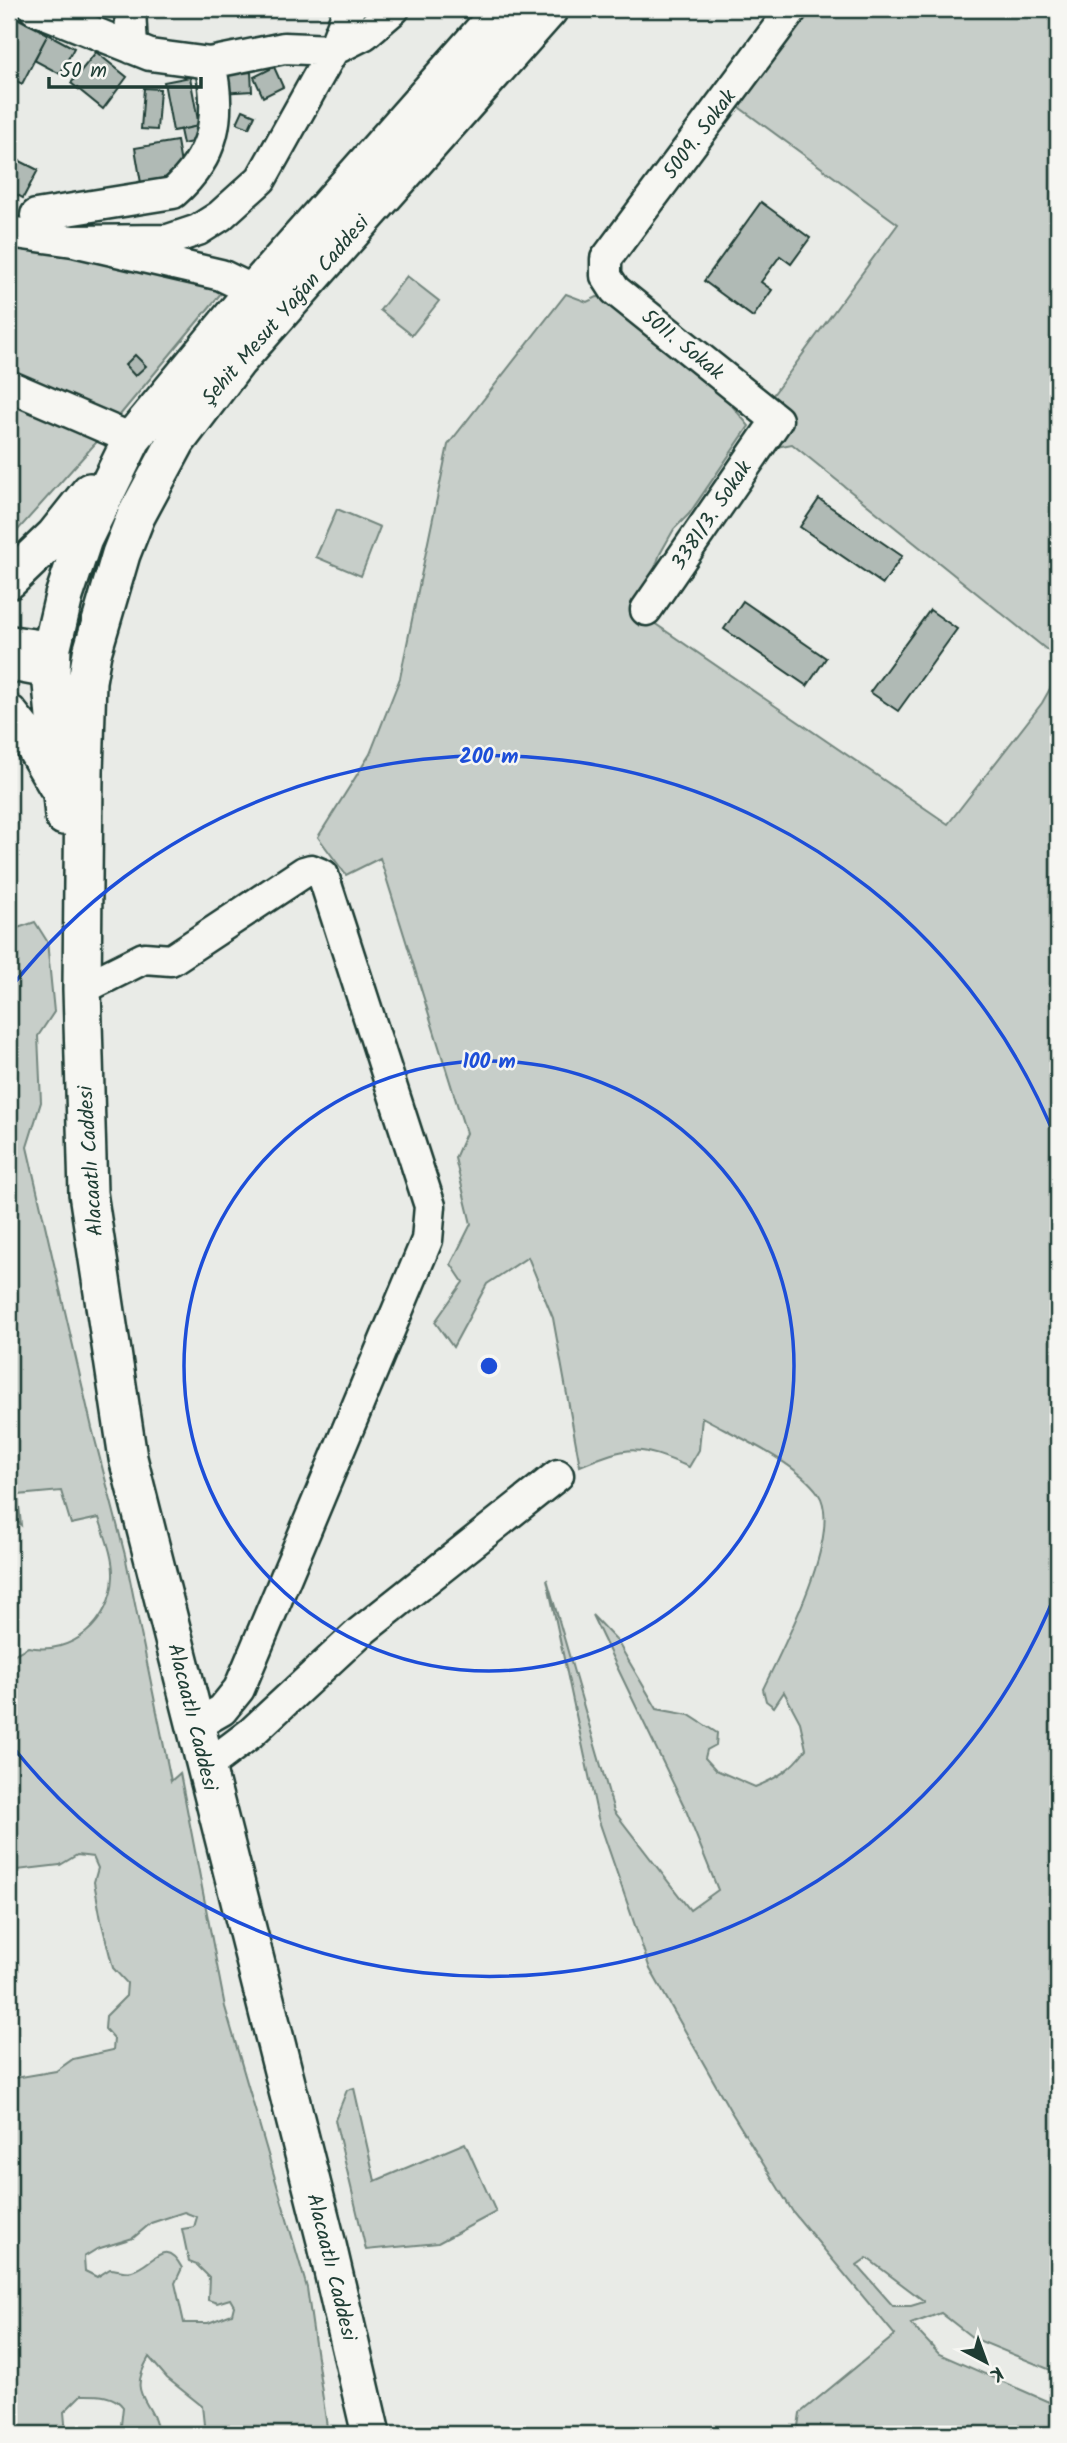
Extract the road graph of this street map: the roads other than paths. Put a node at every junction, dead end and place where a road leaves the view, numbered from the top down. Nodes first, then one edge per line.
1 (35, 9) edge
2 (130, 9) edge
3 (349, 9) edge
4 (394, 9) edge
5 (503, 9) edge
6 (549, 9) edge
7 (792, 9) edge
8 (132, 48) junction
9 (333, 50) junction
10 (210, 63) junction
11 (36, 215) dead end
12 (9, 232) edge
13 (73, 242) junction
14 (606, 259) joint
15 (254, 290) junction
16 (9, 386) edge
17 (777, 420) joint
18 (132, 439) junction
19 (9, 580) edge
20 (646, 610) dead end
21 (9, 641) edge
22 (51, 660) junction
23 (9, 665) edge
24 (90, 667) junction
25 (9, 713) edge
26 (61, 793) junction
27 (82, 989) junction
28 (558, 1475) dead end
29 (194, 1726) junction
30 (206, 1767) junction
31 (371, 2434) edge

1 - 8 street
2 - 8 street
3 - 9 street
4 - 9 street
5 - 15 main road, Şehit Mesut Yağan Caddesi
6 - 24 main road, Şehit Mesut Yağan Caddesi
7 - 14 street, 5009. Sokak
8 - 10 street
9 - 10 street
9 - 13 street
10 - 11 street
12 - 13 street
13 - 15 street
14 - 17 street, 5011. Sokak
15 - 18 main road, Şehit Mesut Yağan Caddesi
16 - 18 street
17 - 20 street, 3381/3. Sokak
18 - 19 main road
18 - 22 main road, Şehit Mesut Yağan Caddesi
21 - 22 street
22 - 23 street
22 - 24 main road
22 - 26 main road, Alacaatlı Caddesi
24 - 27 main road, Alacaatlı Caddesi
25 - 26 main road
26 - 27 main road, Alacaatlı Caddesi
27 - 29 main road, Alacaatlı Caddesi
27 - 29 street
28 - 30 street
29 - 30 main road, Alacaatlı Caddesi
30 - 31 main road, Alacaatlı Caddesi

